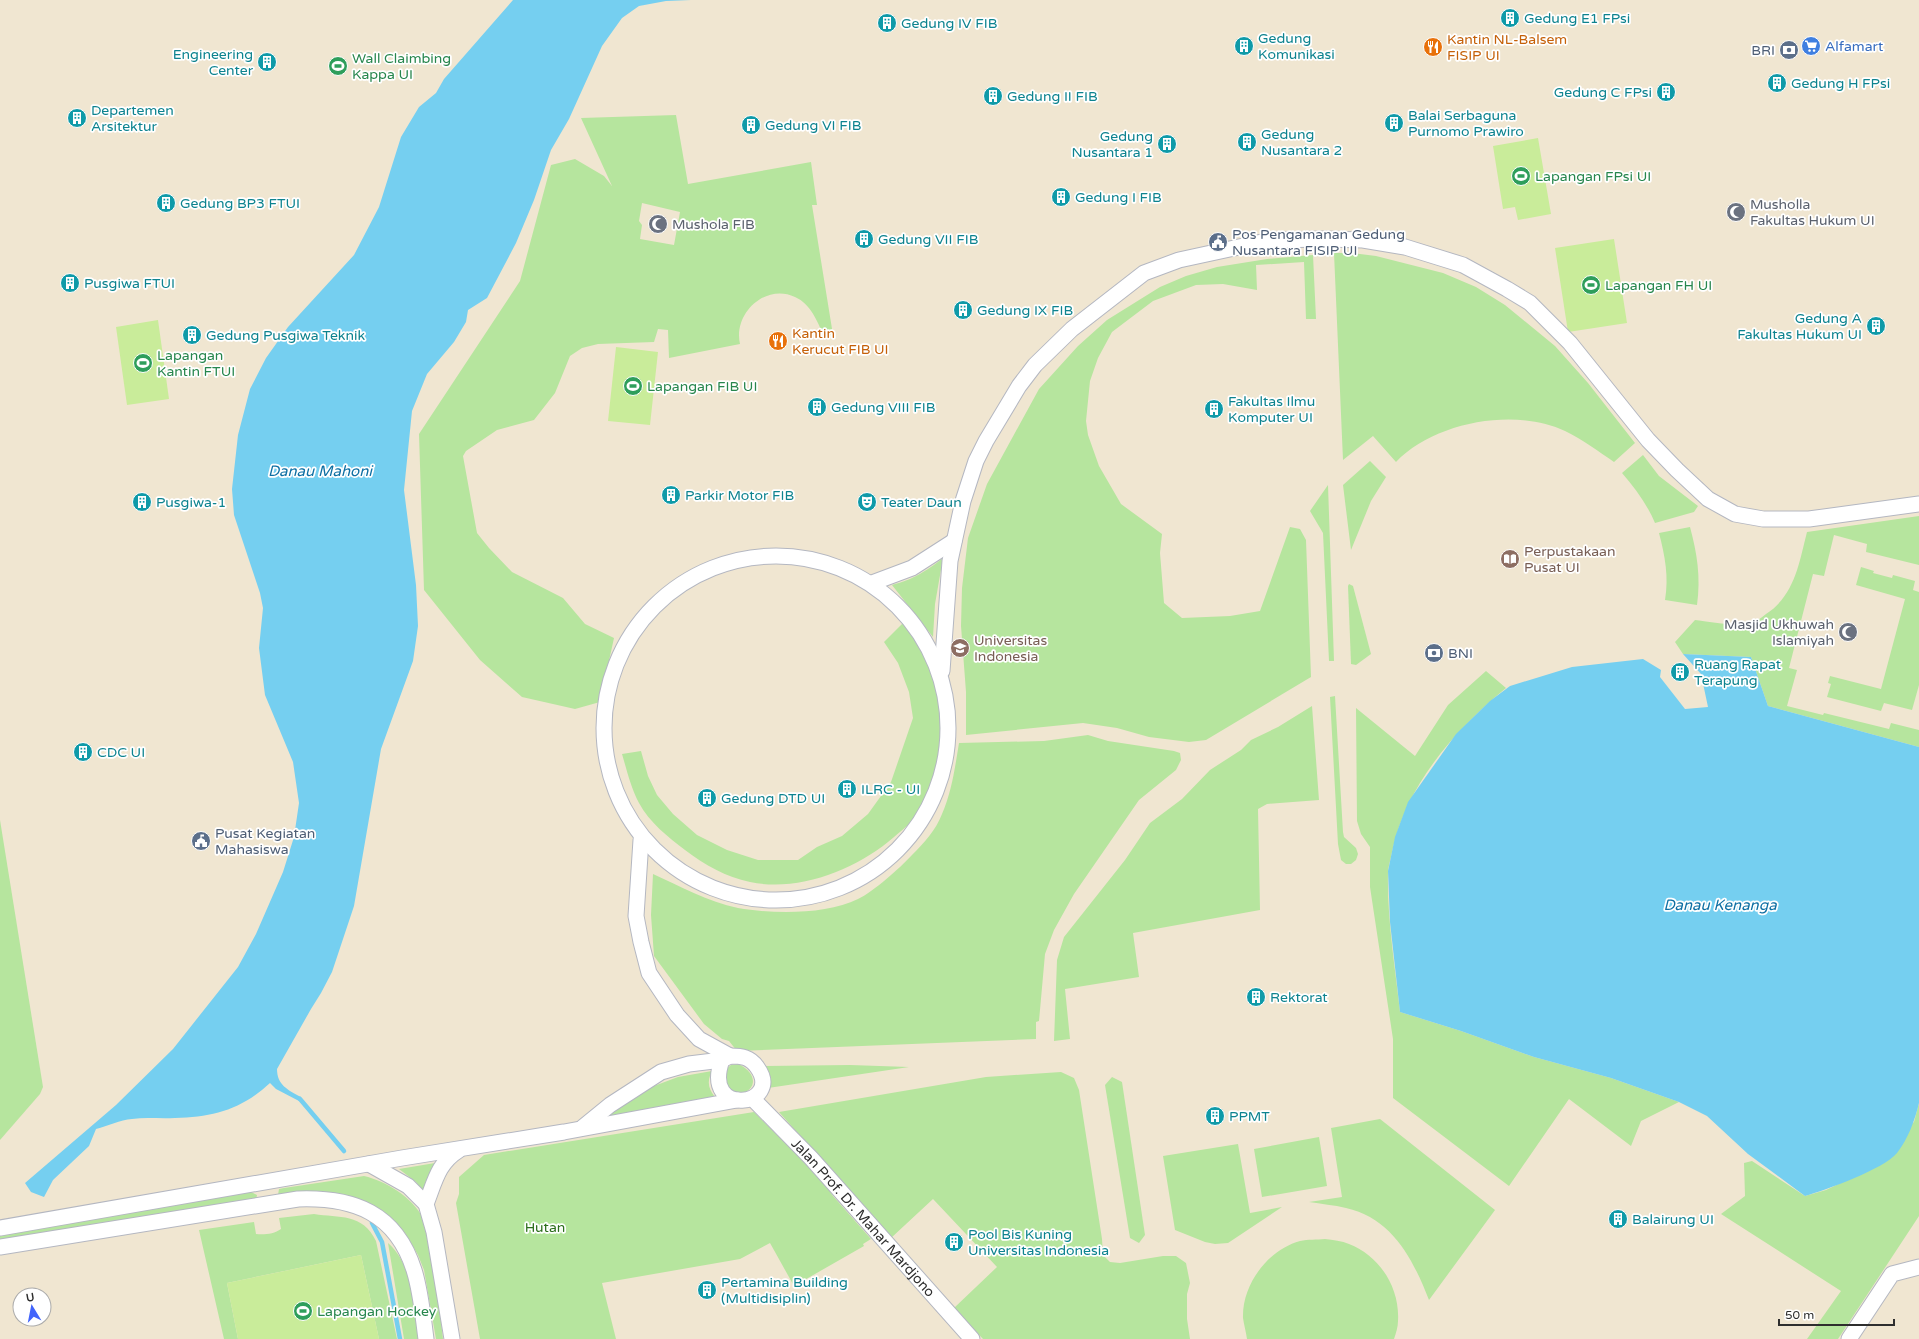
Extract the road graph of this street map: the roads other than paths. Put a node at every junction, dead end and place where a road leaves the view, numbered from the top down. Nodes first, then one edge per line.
1 (1919, 504) edge
2 (954, 541) junction
3 (872, 583) junction
4 (942, 671) junction
5 (641, 840) junction
6 (726, 1058) junction
7 (753, 1099) junction
8 (737, 1100) junction
9 (583, 1127) junction
10 (462, 1148) junction
11 (369, 1164) junction
12 (426, 1204) junction
13 (0, 1228) edge
14 (0, 1247) edge
15 (1919, 1267) edge
16 (426, 1339) edge
17 (452, 1339) edge
18 (972, 1339) edge
19 (1849, 1339) edge

1 - 2 street
2 - 3 street
2 - 4 street
3 - 4 street
3 - 5 street
4 - 5 street
5 - 6 street
6 - 7 street
6 - 8 street
6 - 9 street
7 - 8 street
7 - 18 street, Jalan Prof. Dr. Mahar Mardjono
8 - 9 street
9 - 10 street
10 - 11 street
10 - 12 street
11 - 12 street
11 - 13 street
12 - 17 street
14 - 16 street
15 - 19 street

